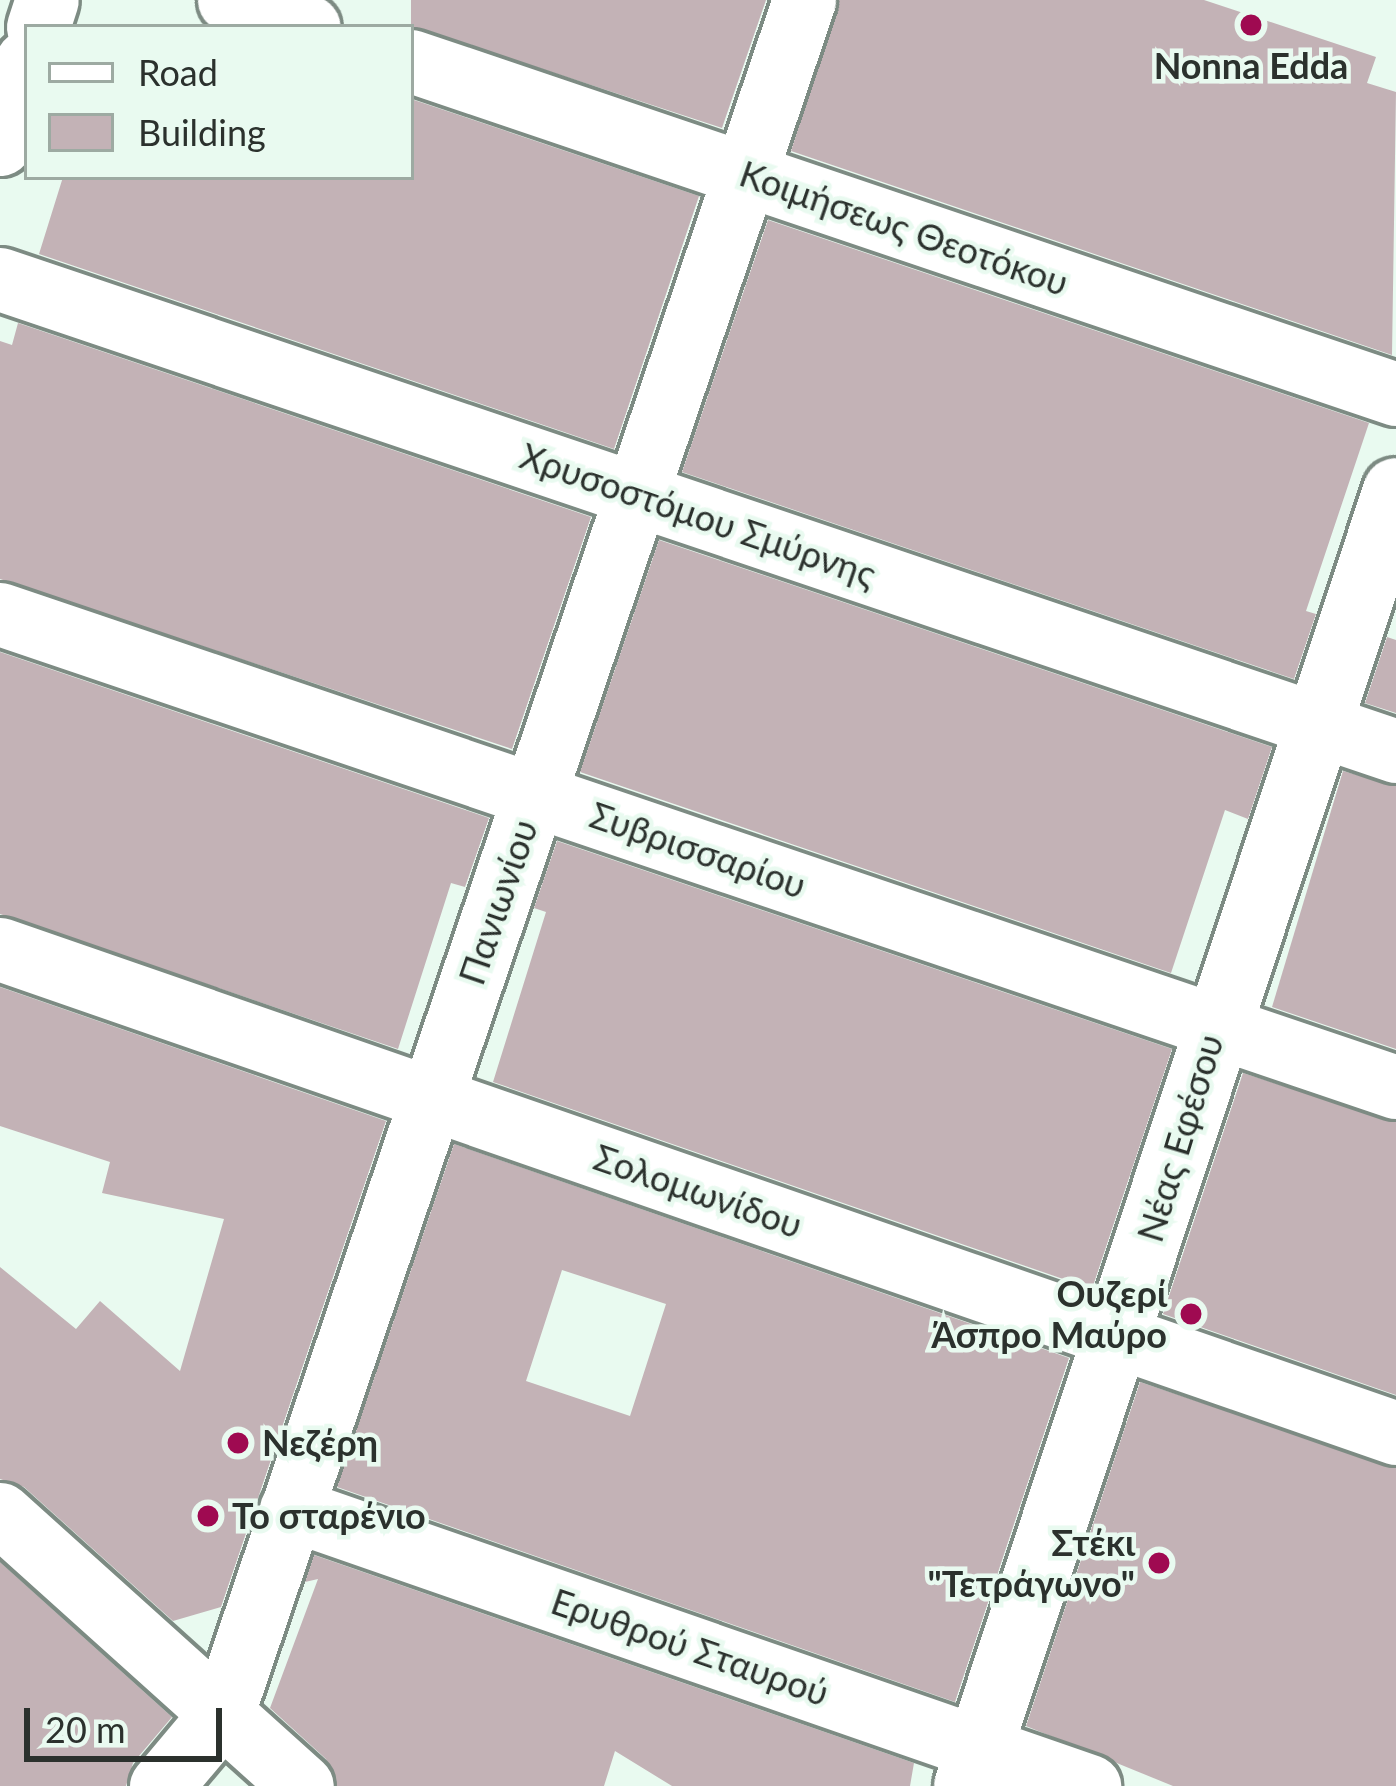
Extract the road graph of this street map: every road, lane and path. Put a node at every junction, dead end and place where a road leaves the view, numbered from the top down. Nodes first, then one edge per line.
1 (230, 0) edge
2 (804, 0) edge
3 (300, 24) edge
4 (414, 62) edge
5 (24, 70) edge
6 (0, 144) edge
7 (744, 174) junction
8 (0, 278) edge
9 (1396, 394) edge
10 (1396, 491) edge
11 (636, 494) junction
12 (0, 614) edge
13 (1315, 723) junction
14 (1396, 751) edge
15 (534, 795) junction
16 (0, 949) edge
17 (1215, 1025) junction
18 (1396, 1087) edge
19 (431, 1098) junction
20 (1118, 1337) junction
21 (1396, 1433) edge
22 (291, 1509) junction
23 (0, 1514) edge
24 (223, 1712) junction
25 (976, 1768) edge
26 (161, 1786) edge
27 (302, 1786) edge
28 (1088, 1786) edge

1 - 3 street
2 - 7 street, Πανιωνίου
4 - 7 street, Κοιμήσεως Θεοτόκου
5 - 6 street
7 - 9 street, Κοιμήσεως Θεοτόκου
7 - 11 street, Πανιωνίου
8 - 11 street, Χρυσοστόμου Σμύρνης
10 - 13 street, Νέας Εφέσου
11 - 13 street, Χρυσοστόμου Σμύρνης
11 - 15 street, Πανιωνίου
12 - 15 street, Συβρισσαρίου
13 - 14 street, Χρυσοστόμου Σμύρνης
13 - 17 street, Νέας Εφέσου
15 - 17 street, Συβρισσαρίου
15 - 19 street, Πανιωνίου
16 - 19 street, Σολομωνίδου
17 - 18 street, Συβρισσαρίου
17 - 20 street, Νέας Εφέσου
19 - 20 street, Σολομωνίδου
19 - 22 street, Πανιωνίου
20 - 21 street, Σολομωνίδου
20 - 25 street, Νέας Εφέσου
22 - 24 street, Πανιωνίου
22 - 25 street, Ερυθρού Σταυρού
23 - 24 street
24 - 26 street, Πανιωνίου
24 - 27 street
25 - 28 street, Ερυθρού Σταυρού

